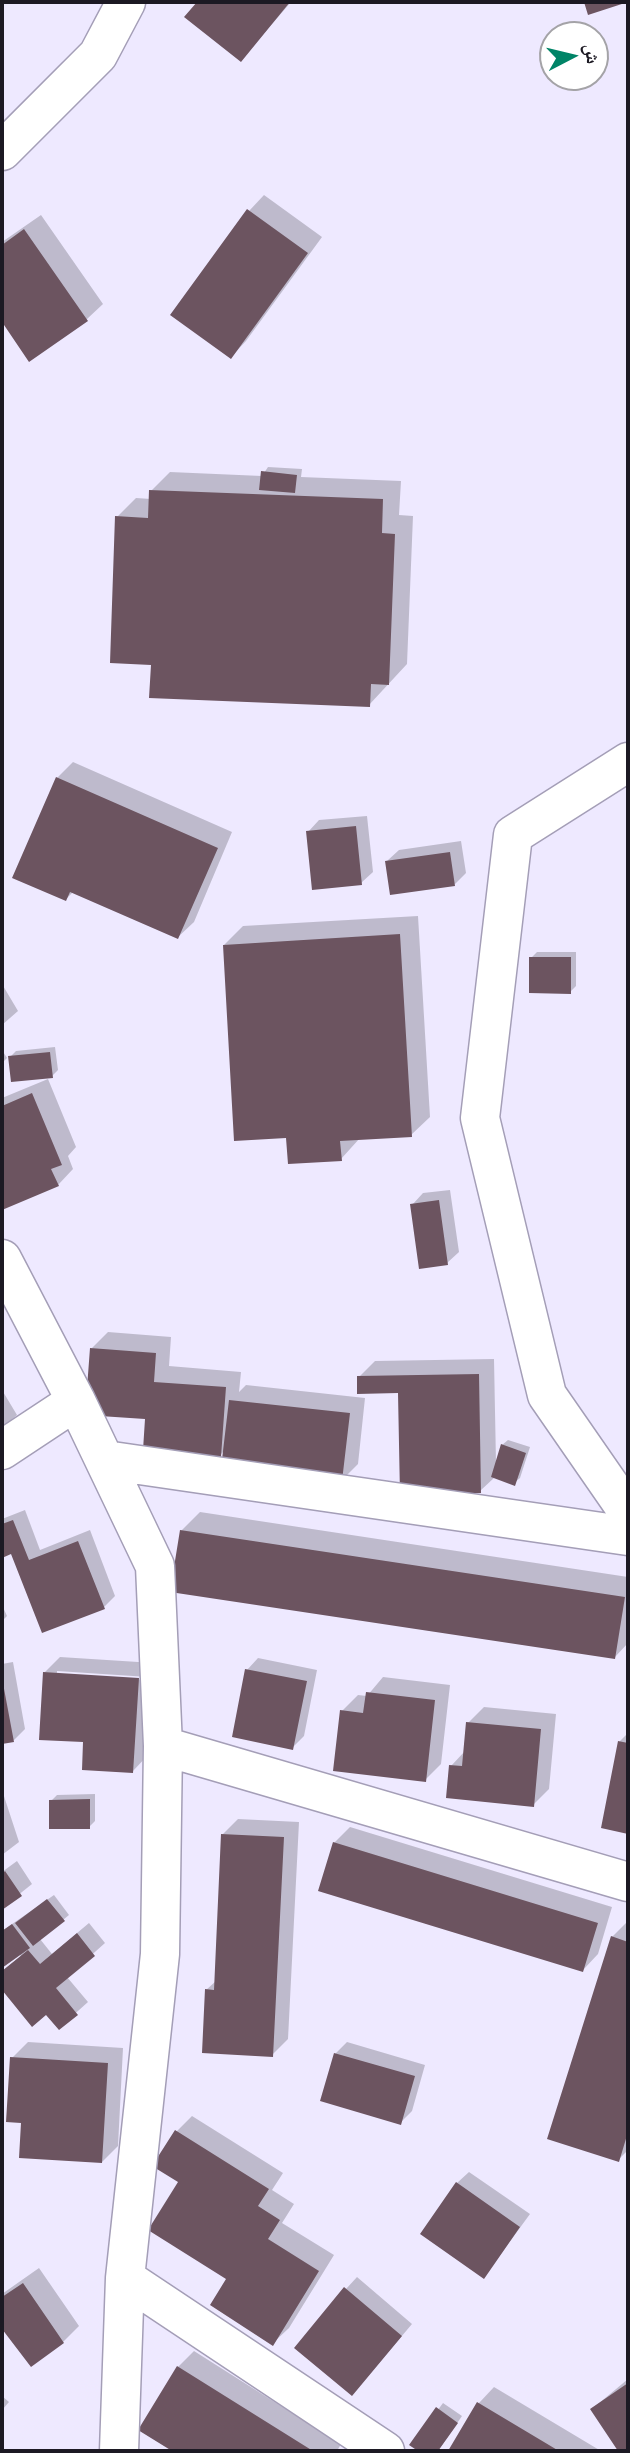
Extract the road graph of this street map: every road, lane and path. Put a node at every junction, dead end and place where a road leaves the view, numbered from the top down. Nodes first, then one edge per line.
1 (126, 2) edge
2 (2, 151) edge
3 (628, 762) edge
4 (2, 1259) edge
5 (76, 1401) junction
6 (2, 1450) edge
7 (105, 1460) junction
8 (628, 1512) edge
9 (628, 1536) edge
10 (163, 1746) junction
11 (628, 1882) edge
12 (125, 2278) junction
13 (119, 2451) edge
14 (385, 2451) edge

1 - 2 street
3 - 8 street
4 - 5 street
5 - 6 street
5 - 7 street
7 - 9 street
7 - 10 street
10 - 11 street
10 - 12 street
12 - 13 street
12 - 14 street

